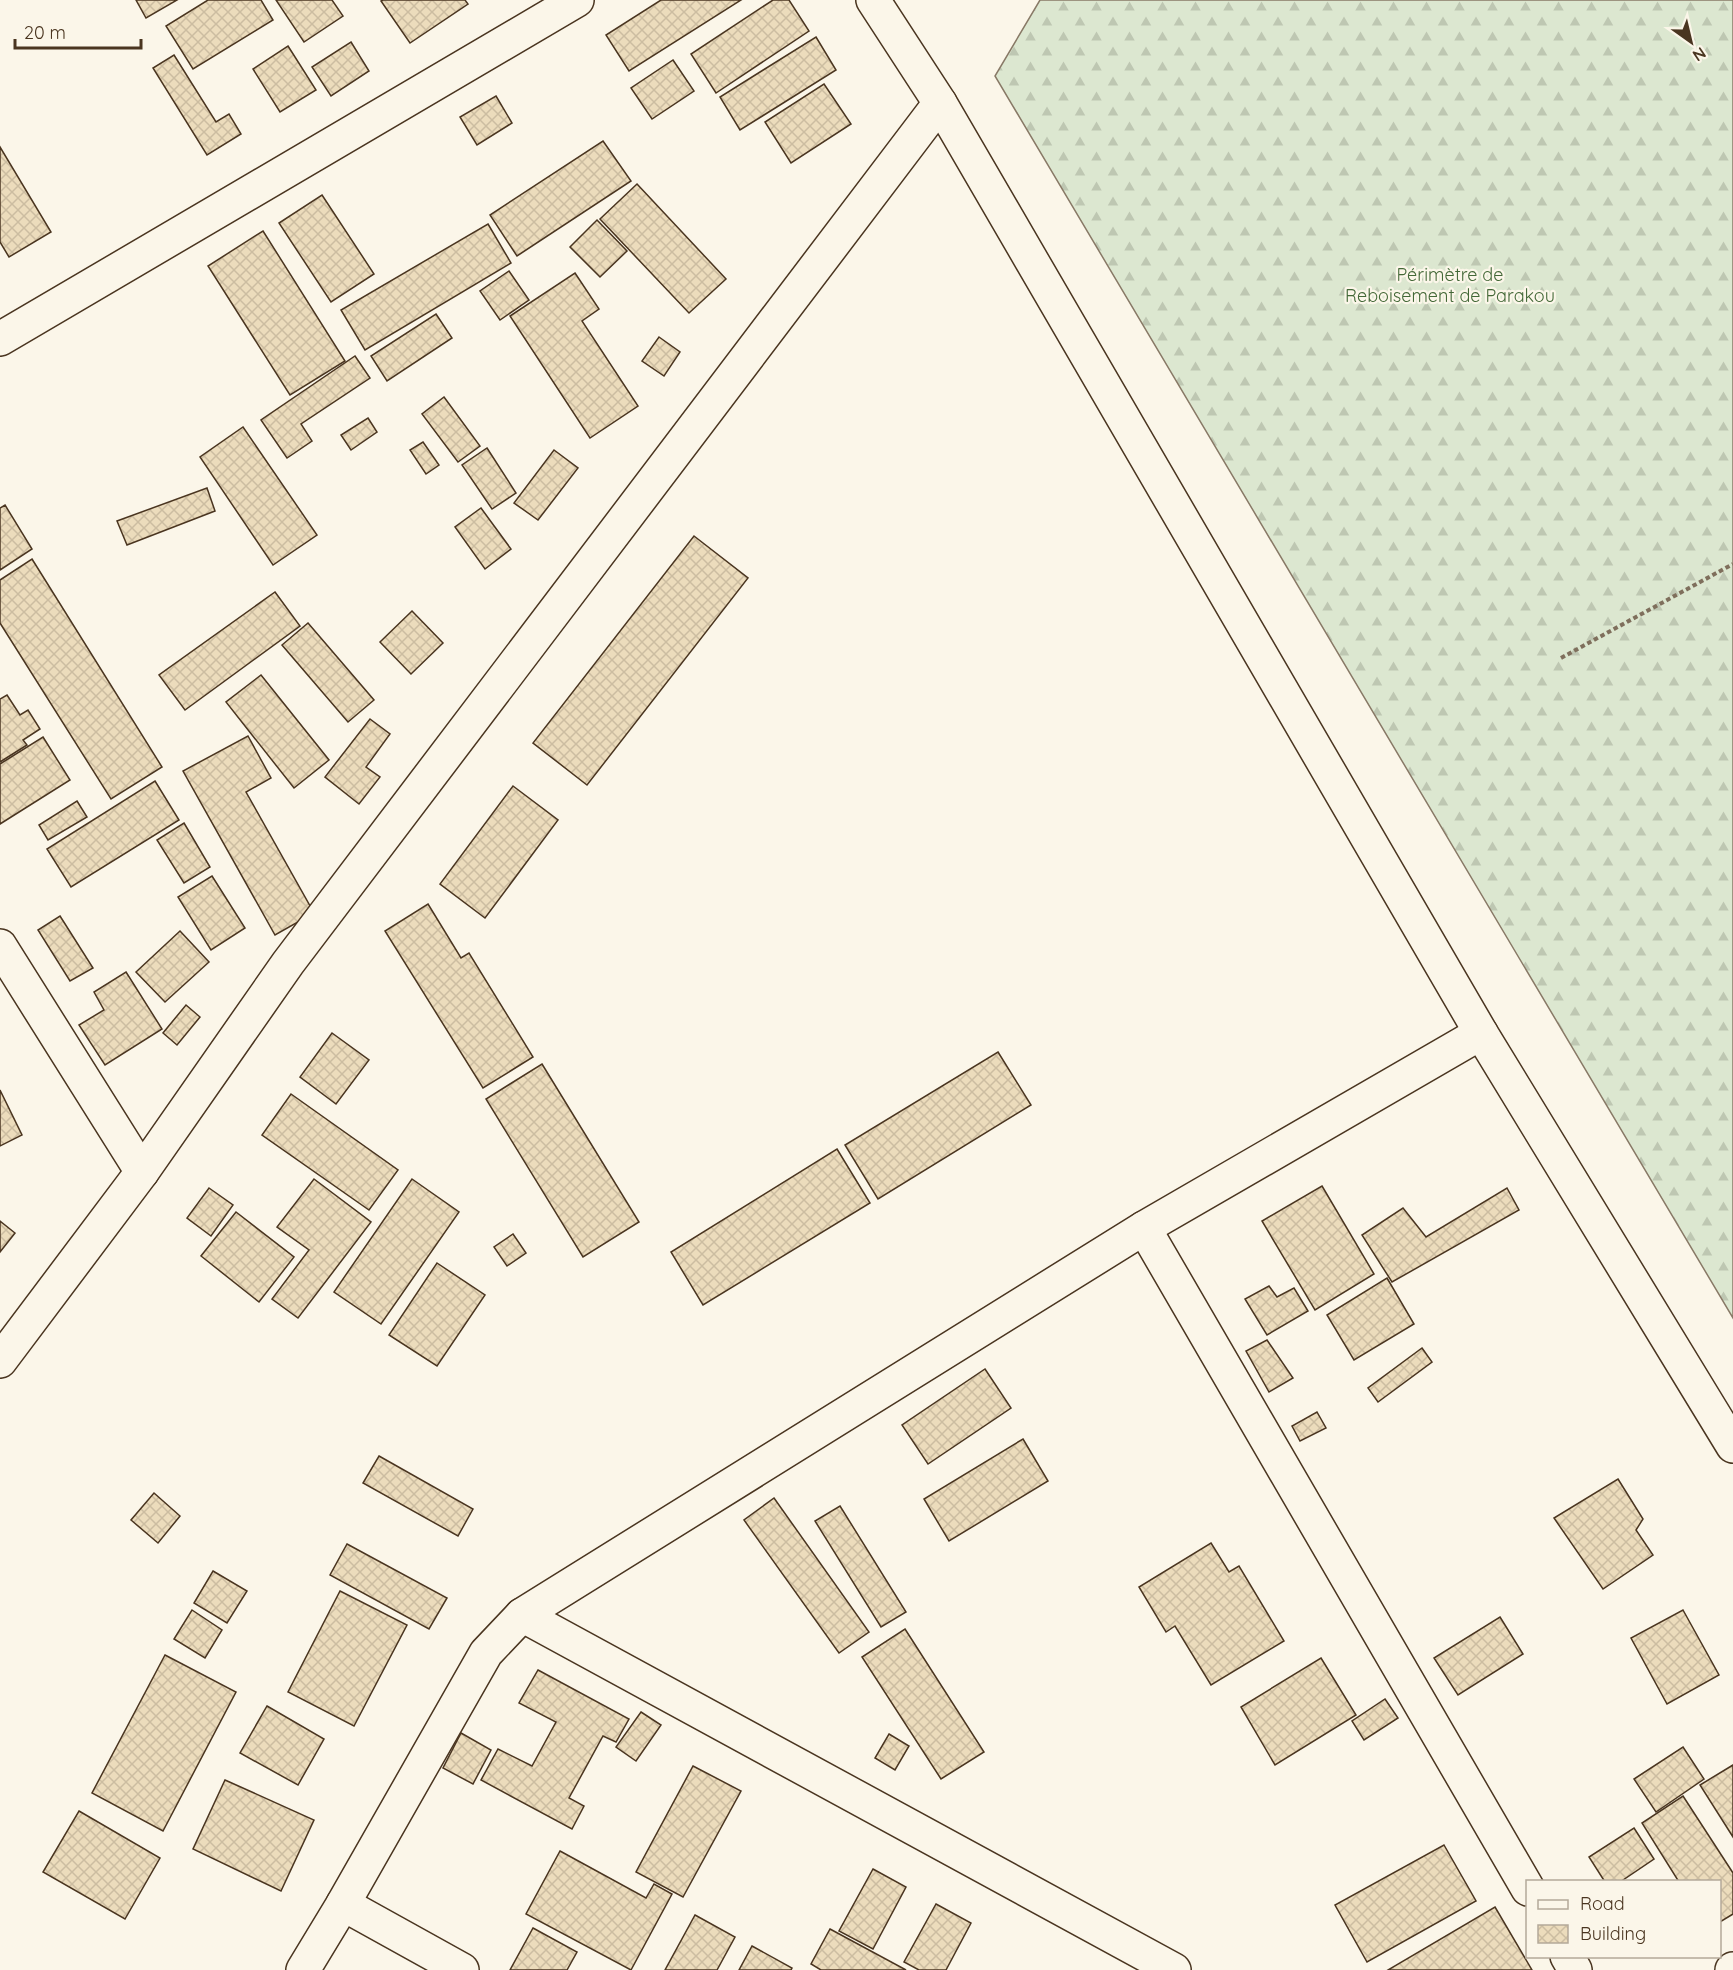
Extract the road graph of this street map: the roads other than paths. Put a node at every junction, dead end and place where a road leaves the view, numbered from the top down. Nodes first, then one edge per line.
1 (577, 0) edge
2 (873, 0) edge
3 (940, 103) junction
4 (0, 339) edge
5 (0, 946) edge
6 (1481, 1033) junction
7 (142, 1172) junction
8 (1144, 1227) junction
9 (0, 1361) edge
10 (1733, 1446) edge
11 (522, 1615) junction
12 (1526, 1887) edge
13 (344, 1904) junction
14 (303, 1970) edge
15 (462, 1970) edge
16 (1174, 1970) edge

1 - 4 street
2 - 3 street
3 - 6 street
3 - 7 street
5 - 7 street
6 - 8 street
6 - 10 street
7 - 9 street
8 - 11 street
8 - 12 street
11 - 13 street
11 - 16 street
13 - 14 street
13 - 15 street

